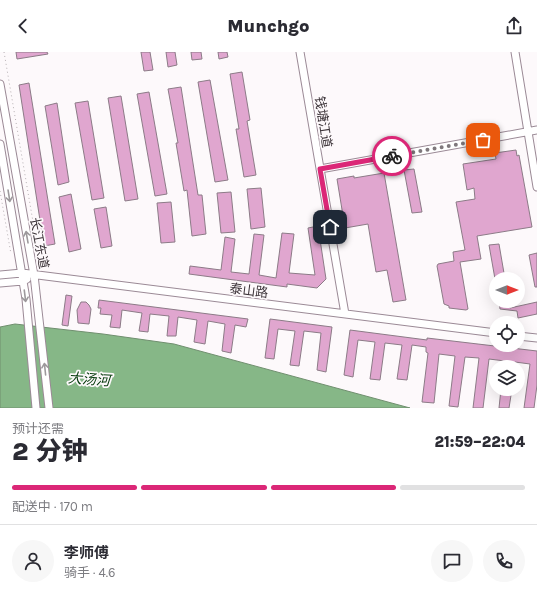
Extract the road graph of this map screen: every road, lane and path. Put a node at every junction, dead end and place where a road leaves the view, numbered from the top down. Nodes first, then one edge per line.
1 (4, 52) edge
2 (300, 52) edge
3 (515, 52) edge
4 (0, 84) edge
5 (537, 130) edge
6 (528, 132) junction
7 (0, 144) edge
8 (320, 169) junction
9 (537, 187) edge
10 (0, 191) edge
11 (38, 251) dead end
12 (11, 254) dead end
13 (22, 273) junction
14 (0, 275) edge
15 (34, 275) junction
16 (23, 281) junction
17 (0, 283) edge
18 (345, 314) junction
19 (489, 332) edge
20 (525, 337) edge
21 (537, 338) edge
22 (36, 408) edge
23 (49, 408) edge

1 - 11 path
2 - 8 street, 钱塘江道
3 - 6 street
15 -> 4 street, 长江东道
5 - 6 street
6 - 8 street
6 - 9 street
7 -> 13 street, 长江东道
8 - 18 street, 钱塘江道
10 - 12 path
13 - 14 street, 泰山路
13 - 15 street, 泰山路
13 - 16 street, 长江东道
15 - 16 street
15 - 18 street, 泰山路
23 -> 15 street, 长江东道
16 - 17 street
16 -> 22 street, 长江东道
18 - 19 street, 泰山路
20 - 21 street

